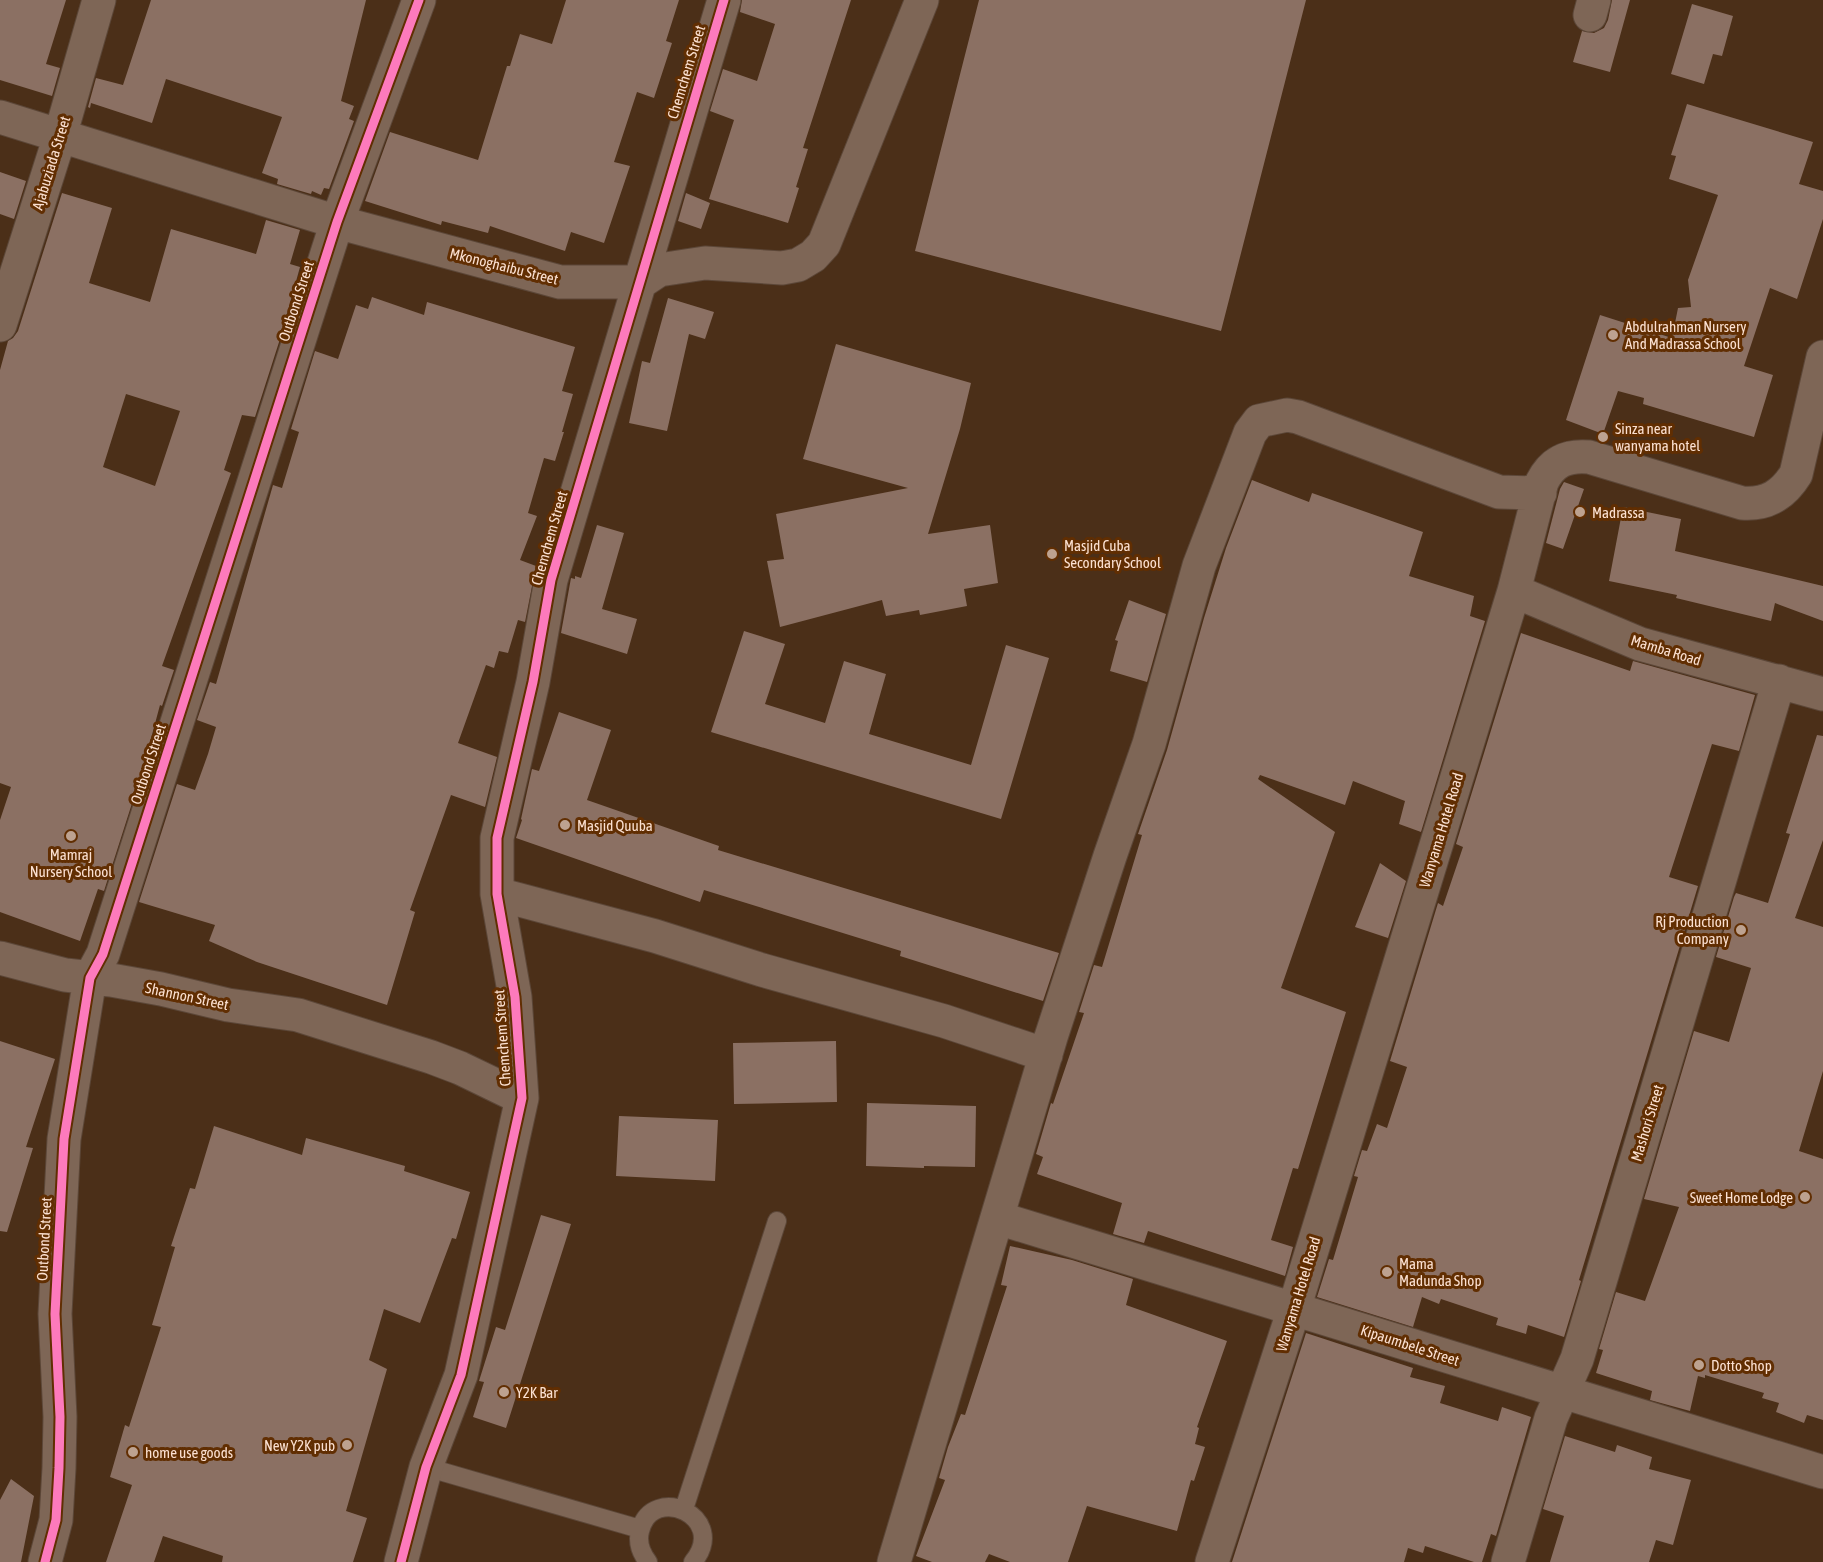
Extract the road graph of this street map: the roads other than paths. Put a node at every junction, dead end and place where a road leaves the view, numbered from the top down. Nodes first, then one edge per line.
1 (99, 0) edge
2 (419, 0) edge
3 (724, 0) edge
4 (922, 0) edge
5 (0, 117) edge
6 (60, 135) junction
7 (337, 222) junction
8 (641, 282) junction
9 (0, 325) edge
10 (1823, 357) edge
11 (1540, 493) junction
12 (1514, 591) junction
13 (1779, 681) junction
14 (1823, 694) edge
15 (497, 894) junction
16 (0, 958) edge
17 (90, 978) junction
18 (1046, 1055) junction
19 (522, 1098) junction
20 (998, 1218) junction
21 (777, 1221) dead end
22 (1294, 1308) junction
23 (1563, 1394) junction
24 (426, 1467) junction
25 (1823, 1472) edge
26 (684, 1509) junction
27 (640, 1529) junction
28 (45, 1562) edge
29 (401, 1562) edge
30 (648, 1562) edge
31 (693, 1562) edge
32 (894, 1562) edge
33 (1212, 1562) edge
34 (1508, 1562) edge

1 - 6 street, Ajabuziada Street
2 - 7 street, Outbond Street
3 - 8 street, Chemchem Street
4 - 8 street, Mkonoghaibu Street
5 - 6 street, Mkonoghaibu Street
6 - 7 street, Mkonoghaibu Street
6 - 9 street, Ajabuziada Street
7 - 8 street, Mkonoghaibu Street
7 - 17 street, Outbond Street
8 - 15 street, Chemchem Street
10 - 11 street, Wanyama Hotel Road
11 - 12 street, Wanyama Hotel Road
11 - 18 street
12 - 13 street, Mamba Road
12 - 22 street, Wanyama Hotel Road
13 - 14 street, Mamba Road
13 - 23 street, Mashori Street
15 - 18 street
15 - 19 street, Chemchem Street
16 - 17 street, Shannon Street
17 - 19 street, Shannon Street
17 - 28 street, Outbond Street
18 - 20 street
19 - 24 street, Chemchem Street
20 - 22 street, Kipaumbele Street
20 - 32 street
21 - 26 lane
22 - 23 street, Kipaumbele Street
22 - 33 street, Wanyama Hotel Road
23 - 25 street, Kipaumbele Street
23 - 34 street, Mashori Street
24 - 27 lane
24 - 29 street, Chemchem Street
26 - 27 lane
26 - 31 lane
27 - 30 lane

